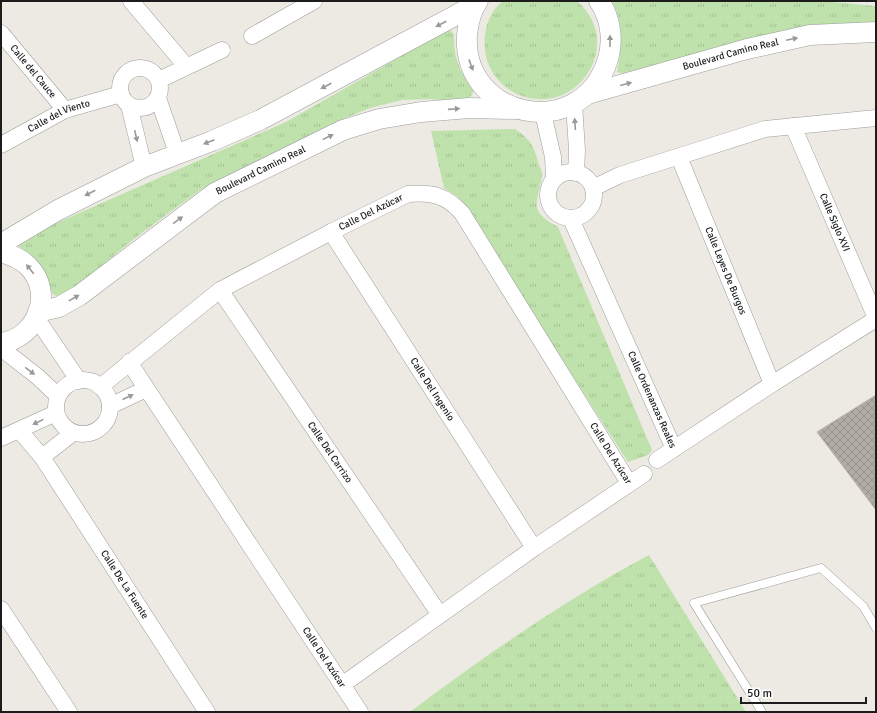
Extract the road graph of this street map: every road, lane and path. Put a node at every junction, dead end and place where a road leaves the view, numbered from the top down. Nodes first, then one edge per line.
1 (130, 1) edge
2 (314, 1) edge
3 (598, 1) edge
4 (476, 3) edge
5 (294, 5) edge
6 (876, 32) edge
7 (1, 33) edge
8 (252, 36) dead end
9 (222, 50) dead end
10 (186, 66) junction
11 (159, 80) junction
12 (158, 98) junction
13 (581, 99) junction
14 (125, 100) junction
15 (515, 109) junction
16 (65, 110) junction
17 (543, 113) junction
18 (876, 118) edge
19 (793, 126) junction
20 (1, 145) edge
21 (177, 153) junction
22 (679, 157) junction
23 (144, 167) junction
24 (576, 173) junction
25 (554, 179) junction
26 (593, 188) junction
27 (571, 219) junction
28 (331, 232) junction
29 (1, 244) edge
30 (1, 252) edge
31 (220, 290) junction
32 (38, 316) junction
33 (876, 319) edge
34 (1, 343) edge
35 (1, 348) edge
36 (129, 362) junction
37 (79, 380) junction
38 (772, 384) junction
39 (100, 387) junction
40 (146, 389) junction
41 (58, 396) junction
42 (110, 406) junction
43 (56, 413) junction
44 (20, 431) junction
45 (73, 433) junction
46 (1, 438) edge
47 (674, 449) junction
48 (42, 456) junction
49 (657, 460) dead end
50 (644, 474) dead end
51 (629, 483) junction
52 (534, 548) junction
53 (1, 609) edge
54 (440, 615) junction
55 (876, 628) edge
56 (342, 685) junction
57 (69, 712) edge
58 (207, 712) edge
59 (360, 712) edge
60 (762, 712) edge

1 - 10 street
2 - 5 street
13 -> 3 street
4 -> 15 street
4 -> 21 street
5 - 8 street
13 -> 6 street, Boulevard Camino Real
7 - 16 street, Calle del Cauce
9 - 10 street
10 - 11 street
11 - 12 street
11 - 14 street
12 - 14 street, Calle del Viento
12 - 21 street
13 - 17 street, Boulevard Camino Real
24 -> 13 street
14 - 16 street, Calle del Viento
14 -> 23 street
15 - 17 street
32 -> 15 street, Boulevard Camino Real
16 - 20 street, Calle del Viento
17 - 25 street
18 - 19 street
19 - 22 street
19 - 33 street, Calle Siglo XVI
21 - 23 street
22 - 26 street
22 - 38 street, Calle Leyes De Burgos
23 -> 29 street
24 - 25 street
24 - 26 street
25 - 27 street
26 - 27 street
27 - 47 street, Calle Ordenanzas Reales
28 - 31 street, Calle Del Azúcar
28 - 51 street, Calle Del Azúcar
28 - 52 street, Calle Del Ingenio
32 -> 30 street
31 - 36 street, Calle Del Azúcar
31 - 54 street, Calle Del Carrizo
32 - 34 street
32 - 37 street
33 - 38 street, Calle Ordenanzas Reales
35 -> 41 street
36 - 39 street, Calle Del Azúcar
36 - 40 street, Calle Del Azúcar
37 - 39 street
37 - 41 street
38 - 47 street, Calle Ordenanzas Reales
39 - 42 street
42 -> 40 street
40 - 56 street, Calle Del Azúcar
41 - 43 street
42 - 45 street
43 -> 44 street
43 - 45 street
44 - 46 street
44 - 48 street, Calle De La Fuente
45 - 48 street
47 - 49 street
48 - 58 street, Calle De La Fuente
50 - 51 street
51 - 52 street, Calle Del Azúcar
52 - 54 street, Calle Del Azúcar
53 - 57 street
54 - 56 street, Calle Del Azúcar
55 - 60 lane
56 - 59 street

